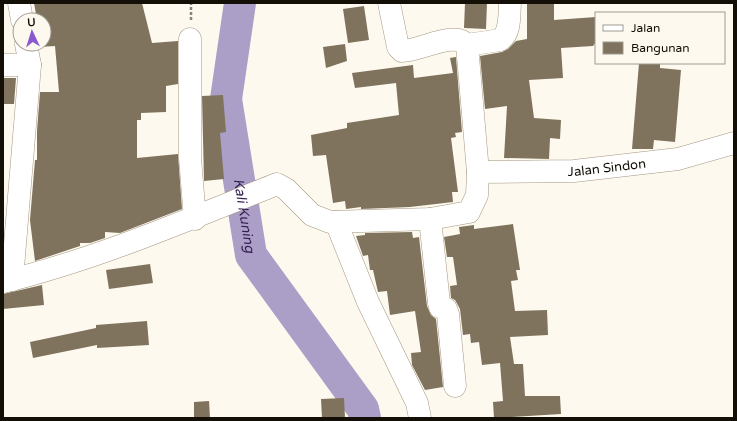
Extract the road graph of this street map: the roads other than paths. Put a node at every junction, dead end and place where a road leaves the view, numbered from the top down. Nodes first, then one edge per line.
1 (389, 3) edge
2 (510, 3) edge
3 (190, 39) dead end
4 (468, 46) junction
5 (28, 52) edge
6 (3, 65) edge
7 (30, 65) junction
8 (734, 143) edge
9 (478, 172) junction
10 (203, 215) junction
11 (430, 219) junction
12 (336, 222) junction
13 (7, 281) edge
14 (456, 386) dead end
15 (420, 418) edge

1 - 4 street
2 - 4 street
3 - 10 street
4 - 9 street
5 - 7 street
6 - 7 street
7 - 13 street
8 - 9 street, Jalan Sindon
9 - 11 street
10 - 12 street
10 - 13 street
11 - 12 street
11 - 14 street
12 - 15 street

